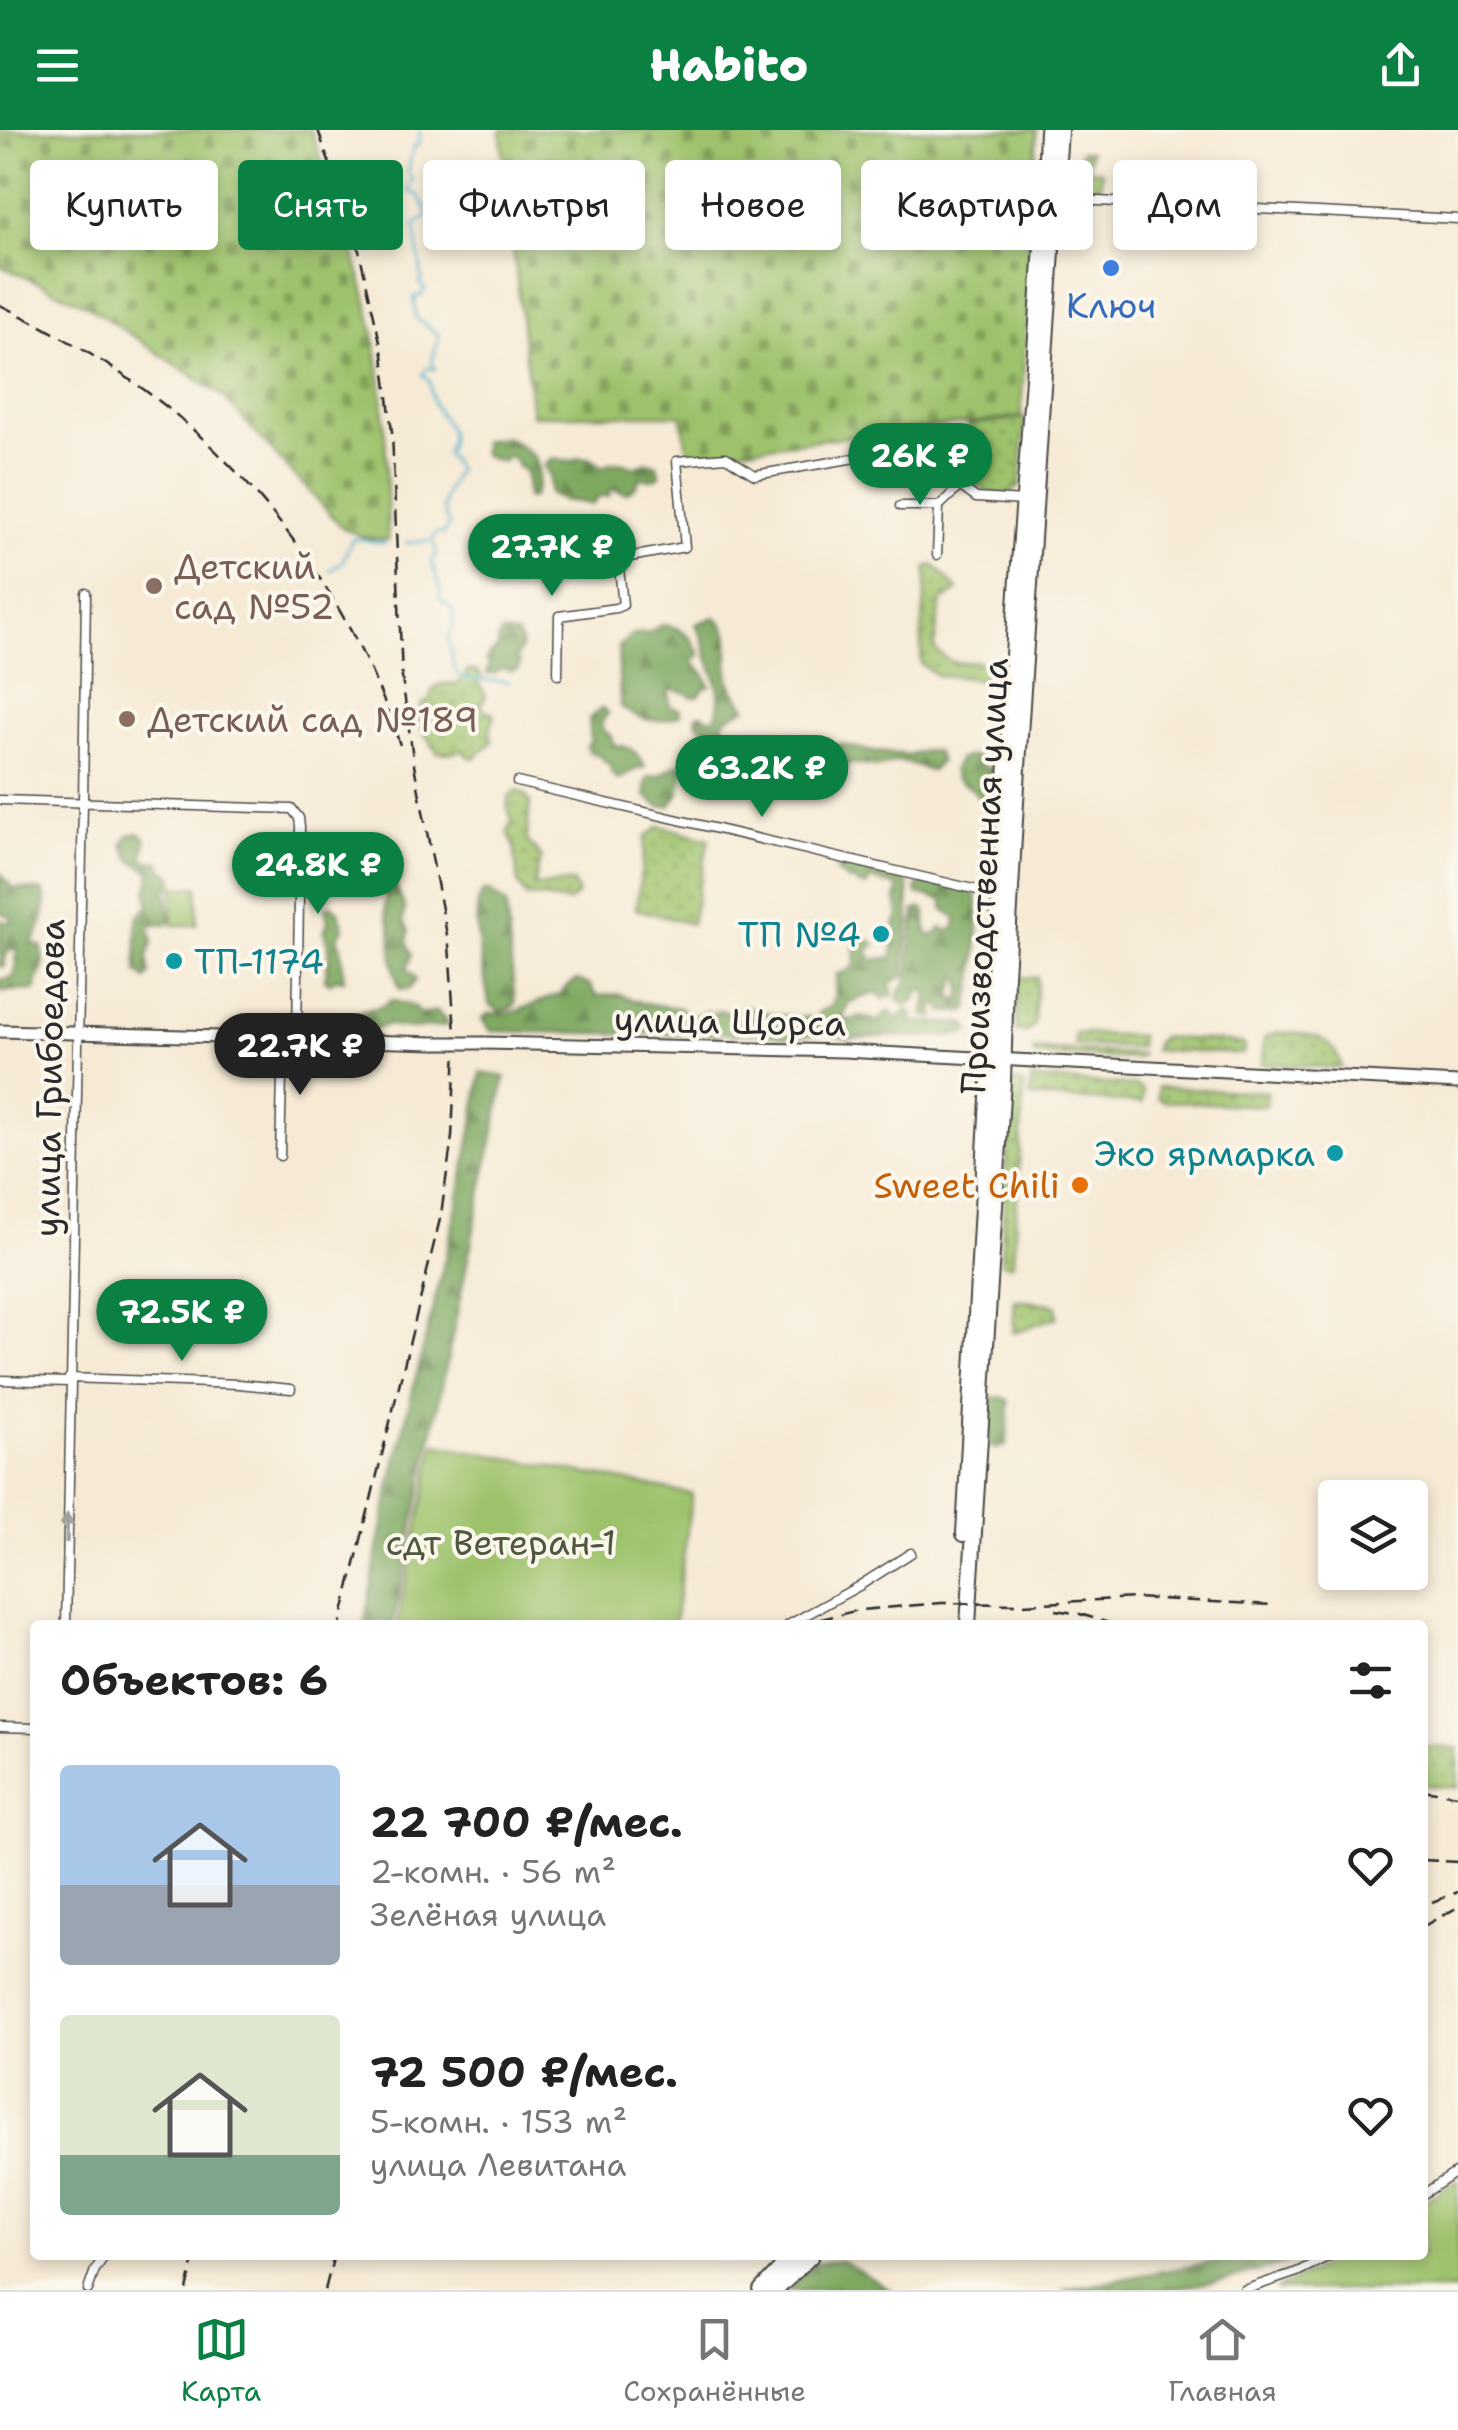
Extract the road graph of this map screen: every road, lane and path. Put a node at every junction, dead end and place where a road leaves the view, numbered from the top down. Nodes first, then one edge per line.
1 (1047, 130) edge
2 (1060, 130) edge
3 (1049, 160) edge
4 (1056, 160) edge
5 (1093, 201) edge
6 (1458, 219) edge
7 (1046, 250) edge
8 (1048, 250) edge
9 (960, 486) junction
10 (1023, 501) junction
11 (900, 506) dead end
12 (939, 506) junction
13 (937, 556) dead end
14 (618, 560) junction
15 (547, 572) dead end
16 (86, 592) dead end
17 (558, 675) dead end
18 (517, 782) dead end
19 (0, 800) edge
20 (83, 803) junction
21 (998, 895) junction
22 (0, 1031) edge
23 (78, 1034) junction
24 (290, 1038) junction
25 (997, 1059) junction
26 (1458, 1083) edge
27 (280, 1156) dead end
28 (0, 1380) edge
29 (69, 1380) junction
30 (292, 1388) dead end
31 (912, 1553) dead end
32 (66, 1620) edge
33 (797, 1620) edge
34 (958, 1620) edge
35 (968, 1620) edge
36 (0, 1727) edge
37 (30, 1728) edge
38 (1458, 2171) edge
39 (1428, 2191) edge
40 (102, 2260) edge
41 (789, 2260) edge
42 (807, 2260) edge
43 (1321, 2260) edge
44 (88, 2290) edge
45 (761, 2290) edge
46 (776, 2290) edge
47 (1244, 2290) edge

1 - 3 highway, Производственная улица
2 - 4 highway, Производственная улица
5 - 6 street
7 - 10 highway, Производственная улица
8 - 25 highway, Производственная улица
9 - 10 street
9 - 12 street
9 - 14 street
10 - 21 highway, Производственная улица
11 - 12 street
12 - 13 street
14 - 15 street
14 - 17 street
16 - 20 street, улица Грибоедова
18 - 21 street
19 - 20 street
20 - 23 street, улица Грибоедова
20 - 24 street
21 - 25 highway, Производственная улица
22 - 23 main road, улица Щорса
23 - 24 main road, улица Щорса
23 - 29 street, улица Грибоедова
24 - 25 main road, улица Щорса, bridge
24 - 27 street
25 - 26 main road, улица Щорса
25 - 34 highway, Производственная улица
25 - 35 highway, Производственная улица
28 - 29 street
29 - 30 street
32 -> 29 street, улица Грибоедова
31 - 33 street
36 - 37 street
38 - 39 street
40 - 44 street
41 - 45 highway
42 - 46 highway
43 - 47 street

